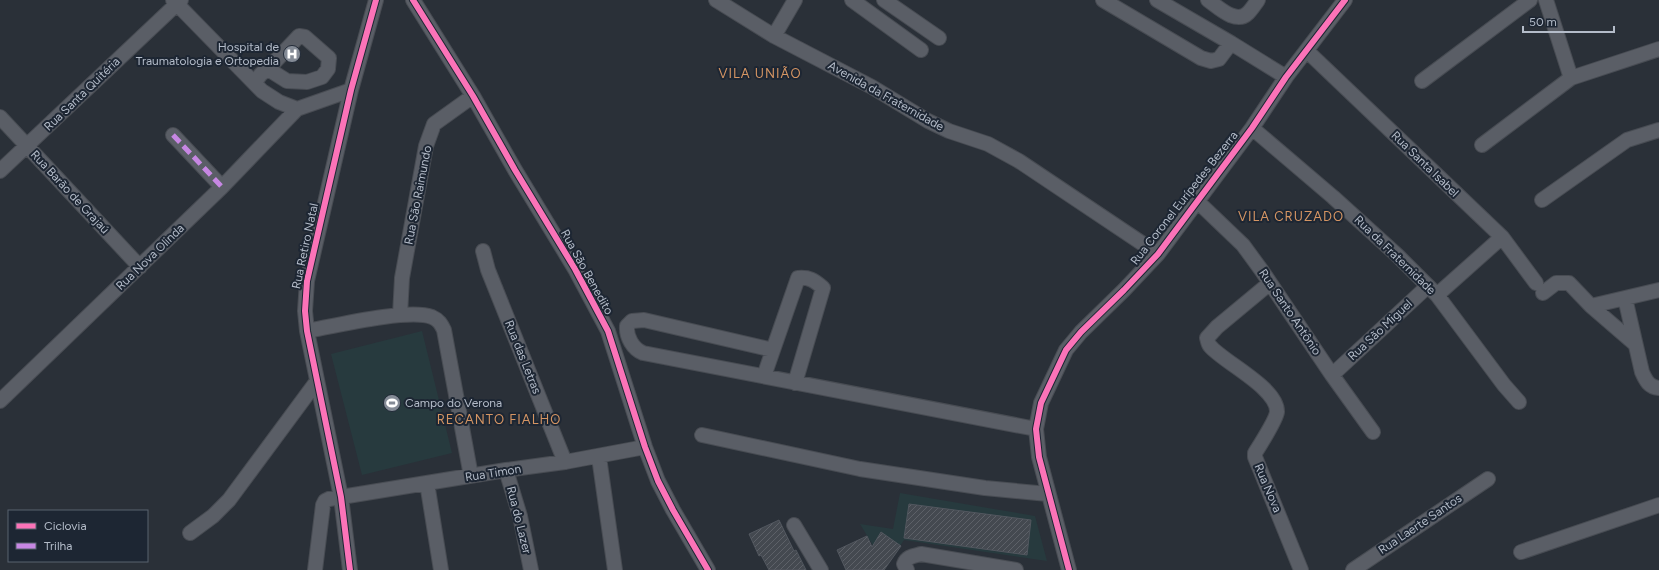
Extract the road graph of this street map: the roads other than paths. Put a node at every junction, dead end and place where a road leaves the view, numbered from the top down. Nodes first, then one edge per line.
1 (376, 0) edge
2 (413, 0) edge
3 (716, 0) edge
4 (795, 0) edge
5 (852, 0) edge
6 (884, 0) edge
7 (1103, 0) edge
8 (1158, 0) edge
9 (1208, 0) edge
10 (1258, 0) edge
11 (1345, 0) edge
12 (1530, 0) edge
13 (1546, 0) edge
14 (177, 1) edge
15 (774, 36) junction
16 (939, 38) dead end
17 (1231, 43) junction
18 (1659, 49) edge
19 (921, 50) dead end
20 (1307, 51) junction
21 (268, 69) dead end
22 (1286, 77) junction
23 (1571, 78) junction
24 (1422, 81) dead end
25 (254, 83) junction
26 (351, 90) junction
27 (473, 96) junction
28 (297, 109) junction
29 (0, 116) edge
30 (1252, 128) junction
31 (1659, 130) edge
32 (173, 135) dead end
33 (1482, 145) dead end
34 (28, 146) junction
35 (0, 171) edge
36 (222, 187) junction
37 (1542, 200) dead end
38 (1197, 201) junction
39 (1502, 237) junction
40 (482, 251) dead end
41 (1158, 254) junction
42 (140, 267) junction
43 (1270, 283) junction
44 (1432, 290) junction
45 (1659, 290) edge
46 (1625, 298) junction
47 (1591, 306) junction
48 (400, 315) junction
49 (307, 331) junction
50 (1635, 344) junction
51 (773, 350) junction
52 (1332, 374) junction
53 (764, 376) junction
54 (317, 381) junction
55 (794, 383) junction
56 (1659, 388) edge
57 (0, 401) edge
58 (1519, 402) dead end
59 (1036, 429) junction
60 (1373, 432) dead end
61 (702, 435) dead end
62 (645, 447) junction
63 (599, 457) junction
64 (565, 462) junction
65 (506, 470) junction
66 (471, 476) junction
67 (1488, 478) dead end
68 (427, 483) junction
69 (1048, 494) junction
70 (341, 497) junction
71 (1659, 504) edge
72 (794, 525) dead end
73 (190, 533) dead end
74 (1521, 552) dead end
75 (315, 570) edge
76 (350, 570) edge
77 (441, 570) edge
78 (531, 570) edge
79 (614, 570) edge
80 (708, 570) edge
81 (821, 570) edge
82 (907, 570) edge
83 (1016, 570) edge
84 (1069, 570) edge
85 (1301, 570) edge
86 (1353, 570) edge

1 - 26 street, Rua Retiro Natal
2 - 27 street, Rua São Benedito
3 - 15 street, Avenida da Fraternidade
4 - 15 street
5 - 19 street
6 - 16 street
7 - 17 street
8 - 17 street
9 - 10 street
11 - 20 street, Rua Coronel Eurípedes Bezerra
12 - 24 street
13 - 23 street
14 - 25 street
14 - 34 street, Rua Santa Quitéria
15 - 41 street, Avenida da Fraternidade
17 - 22 street
18 - 23 street
20 - 22 street, Rua Coronel Eurípedes Bezerra
20 - 39 street, Rua Santa Isabel
21 - 25 street
22 - 30 street, Rua Coronel Eurípedes Bezerra
23 - 33 street
25 - 28 street
26 - 28 street
26 - 49 street, Rua Retiro Natal
27 - 48 street, Rua São Raimundo
27 - 62 street, Rua São Benedito
28 - 36 street, Rua Nova Olinda
29 - 34 street, Rua Barão de Grajaú
30 - 38 street, Rua Coronel Eurípedes Bezerra
30 - 44 street, Rua da Fraternidade
31 - 37 street
32 - 36 street
34 - 35 street, Rua Santa Quitéria
34 - 42 street, Rua Barão de Grajaú
36 - 42 street, Rua Nova Olinda
38 - 41 street, Rua Coronel Eurípedes Bezerra
38 - 43 street, Rua Santo Antônio
39 - 44 street, Rua São Miguel
39 - 47 street, Rua Santa Isabel
40 - 64 street, Rua das Letras
41 - 59 street, Rua Coronel Eurípedes Bezerra
42 - 57 street, Rua Nova Olinda
43 - 52 street, Rua Santo Antônio
43 - 85 street, Rua Nova
44 - 52 street, Rua São Miguel
44 - 58 street, Rua da Fraternidade
45 - 46 street
46 - 47 street
46 - 50 street
47 - 50 street
48 - 49 street
48 - 66 street
49 - 54 street, Rua Retiro Natal
50 - 56 street
51 - 53 street
51 - 53 street
51 - 55 street
52 - 60 street, Rua Santo Antônio
53 - 55 street
54 - 70 street, Rua Retiro Natal
54 - 73 street
55 - 59 street
59 - 69 street, Rua Coronel Eurípedes Bezerra
61 - 69 street
62 - 63 street, Rua Timon
62 - 80 street, Rua São Benedito
63 - 64 street, Rua Timon
63 - 79 street
64 - 65 street, Rua Timon
65 - 66 street, Rua Timon
65 - 78 street, Rua do Lazer
66 - 68 street, Rua Timon
67 - 86 street, Rua Laerte Santos
68 - 70 street, Rua Timon
68 - 77 street
69 - 84 street, Rua Coronel Eurípedes Bezerra
70 - 75 street, Rua Timon
70 - 76 street, Rua Retiro Natal
71 - 74 street
72 - 81 street
82 - 83 street

